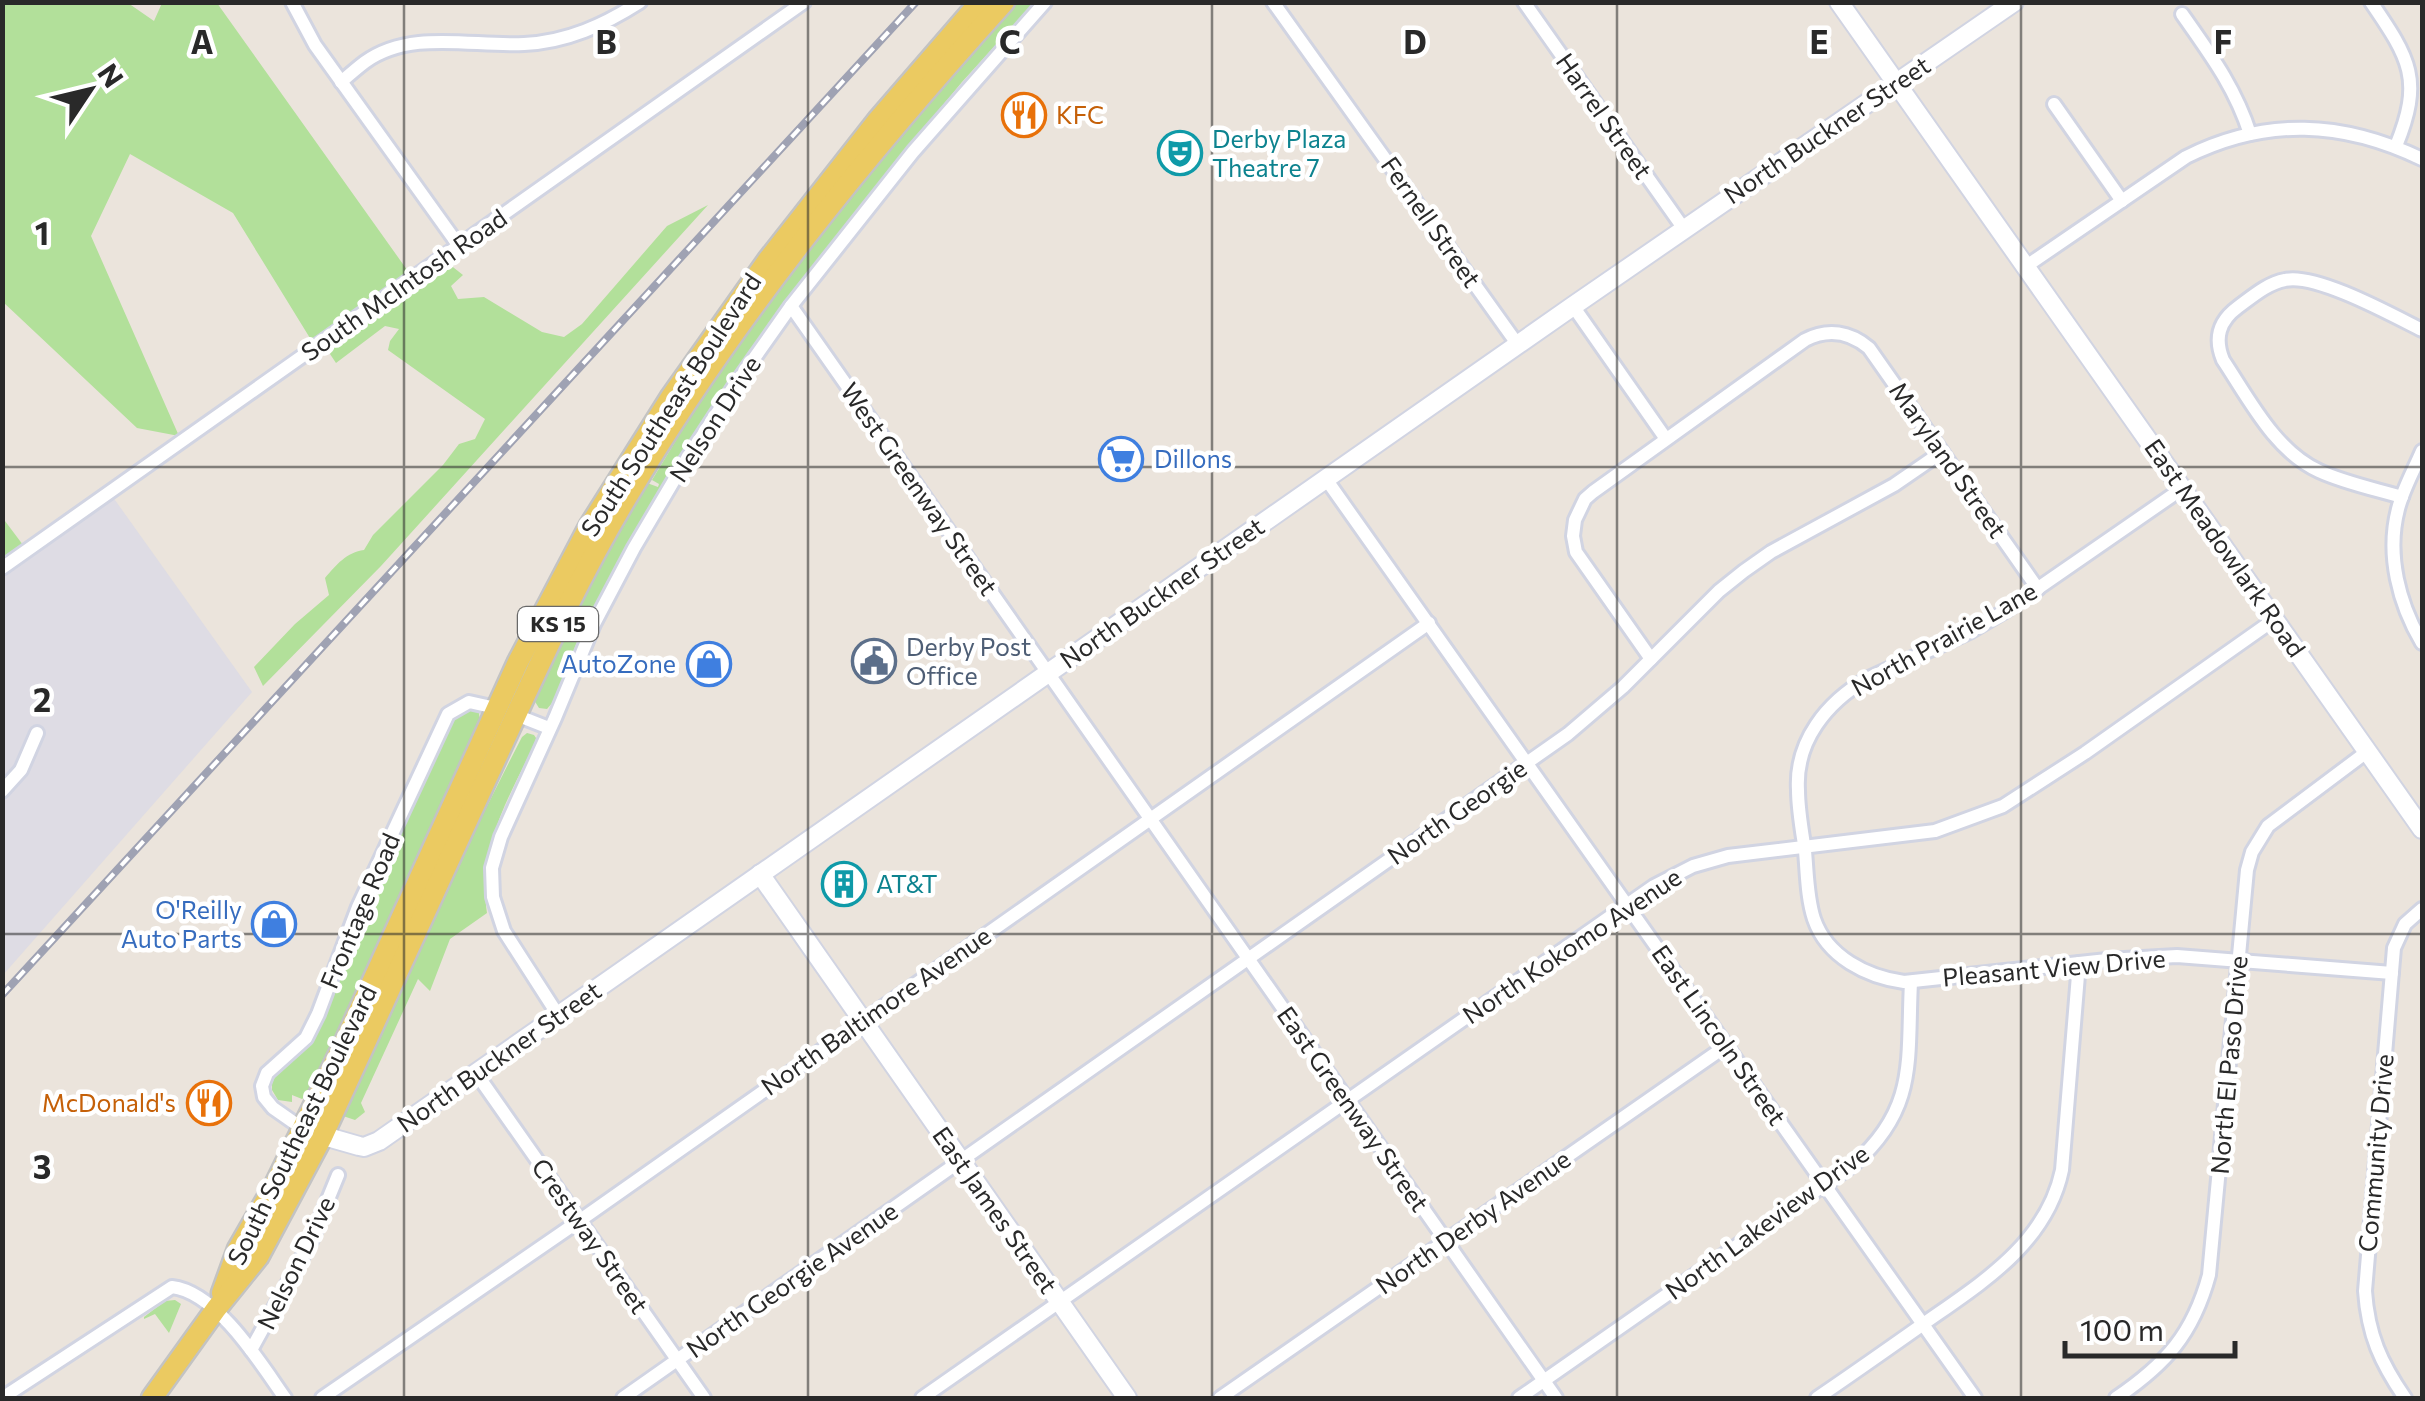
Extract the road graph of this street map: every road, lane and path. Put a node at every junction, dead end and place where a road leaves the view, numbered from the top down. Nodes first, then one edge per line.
1 (292, 2) edge
2 (640, 2) edge
3 (804, 2) edge
4 (980, 2) edge
5 (1004, 2) edge
6 (1045, 2) edge
7 (1273, 2) edge
8 (1524, 2) edge
9 (1840, 2) edge
10 (2014, 2) edge
11 (2371, 2) edge
12 (2182, 14) dead end
13 (342, 82) junction
14 (1895, 84) junction
15 (2054, 104) dead end
16 (2250, 134) junction
17 (2396, 146) junction
18 (2422, 159) edge
19 (2122, 200) junction
20 (1684, 229) junction
21 (459, 246) junction
22 (2026, 267) junction
23 (791, 306) junction
24 (1573, 306) junction
25 (2422, 330) edge
26 (1518, 345) junction
27 (1666, 440) junction
28 (1942, 452) junction
29 (2422, 452) edge
30 (1326, 479) junction
31 (2183, 488) junction
32 (2402, 497) junction
33 (2, 568) edge
34 (2038, 589) junction
35 (2275, 620) junction
36 (1429, 622) junction
37 (2422, 644) edge
38 (1651, 659) junction
39 (1048, 673) junction
40 (506, 711) junction
41 (550, 728) junction
42 (37, 733) dead end
43 (2368, 751) junction
44 (1527, 763) junction
45 (2, 790) edge
46 (1150, 819) junction
47 (2422, 829) edge
48 (1804, 847) junction
49 (760, 874) junction
50 (1626, 905) junction
51 (2422, 910) edge
52 (1248, 959) junction
53 (2238, 960) junction
54 (2078, 964) junction
55 (2392, 973) junction
56 (1910, 982) junction
57 (558, 1015) junction
58 (862, 1021) junction
59 (1726, 1046) junction
60 (476, 1073) junction
61 (1346, 1100) junction
62 (313, 1133) junction
63 (961, 1161) junction
64 (338, 1175) dead end
65 (1824, 1184) junction
66 (580, 1221) junction
67 (1445, 1241) junction
68 (1059, 1302) junction
69 (216, 1309) junction
70 (1923, 1324) junction
71 (251, 1350) junction
72 (678, 1360) junction
73 (1544, 1381) junction
74 (2, 1398) edge
75 (152, 1398) edge
76 (285, 1398) edge
77 (322, 1398) edge
78 (623, 1398) edge
79 (704, 1398) edge
80 (922, 1398) edge
81 (1127, 1398) edge
82 (1220, 1398) edge
83 (1519, 1398) edge
84 (1556, 1398) edge
85 (1817, 1398) edge
86 (1975, 1398) edge
87 (2116, 1398) edge
88 (2406, 1398) edge

1 - 13 street
2 - 13 street
3 - 21 street, South McIntosh Road
4 - 40 main road, South Southeast Boulevard / KS 15
5 - 40 main road, South Southeast Boulevard / KS 15
6 - 23 street, Nelson Drive
7 - 26 street, Fernell Street
8 - 20 street, Harrel Street
9 - 14 main road, East Meadowlark Road
10 - 14 main road, North Buckner Street
11 - 17 street
12 - 16 street
13 - 21 street
14 - 20 main road, North Buckner Street
14 - 22 main road, East Meadowlark Road
15 - 19 street
16 - 17 street
16 - 19 street
17 - 18 street
19 - 22 street
20 - 24 main road, North Buckner Street
21 - 33 street, South McIntosh Road
22 - 31 main road, East Meadowlark Road
23 - 39 street, West Greenway Street
23 - 41 street, Nelson Drive
24 - 26 main road, North Buckner Street
24 - 27 street
25 - 32 street
26 - 30 main road, North Buckner Street
27 - 28 street, Maryland Street
27 - 38 street
28 - 34 street, Maryland Street
28 - 38 street, North Georgie
29 - 32 street
30 - 36 street, East Lincoln Street
30 - 39 main road, North Buckner Street
31 - 34 street, North Prairie Lane
31 - 35 main road, East Meadowlark Road
32 - 37 street
34 - 48 street, North Prairie Lane
35 - 43 main road, East Meadowlark Road
35 - 48 street, North Kokomo Avenue
36 - 44 street, East Lincoln Street
36 - 46 street, North Baltimore Avenue
38 - 44 street, North Georgie
39 - 46 street, West Greenway Street
39 - 49 main road, North Buckner Street
40 - 41 street
40 - 62 main road, South Southeast Boulevard / KS 15
40 - 62 main road, South Southeast Boulevard / KS 15
40 - 62 street, Frontage Road
41 - 57 street, Nelson Drive
42 - 45 street
43 - 47 main road, East Meadowlark Road
43 - 53 street, North El Paso Drive
44 - 50 street, East Lincoln Street
44 - 52 street, North Georgie
46 - 52 street, East Greenway Street
46 - 58 street, North Baltimore Avenue
48 - 50 street, North Kokomo Avenue
48 - 56 street, Pleasant View Drive
49 - 57 main road, North Buckner Street
49 - 58 main road, East James Street
50 - 59 street, East Lincoln Street
50 - 61 street, North Kokomo Avenue
51 - 55 street, Community Drive
52 - 61 street, East Greenway Street
52 - 63 street, North Georgie
53 - 54 street, Pleasant View Drive
53 - 55 street, Pleasant View Drive
53 - 87 street, North El Paso Drive
54 - 56 street, Pleasant View Drive
54 - 70 street
55 - 88 street, Community Drive
56 - 65 street, North Lakeview Drive
57 - 60 main road, North Buckner Street
58 - 63 main road, East James Street
58 - 66 street, North Baltimore Avenue
59 - 65 street, East Lincoln Street
59 - 67 street, North Derby Avenue
60 - 62 main road, North Buckner Street
60 - 66 street, Crestway Street
61 - 67 street, East Greenway Street
61 - 68 street, North Kokomo Avenue
62 - 69 main road, South Southeast Boulevard / KS 15
63 - 68 main road, East James Street
63 - 72 street, North Georgie Avenue
64 - 71 street, Nelson Drive
65 - 70 street, East Lincoln Street
65 - 73 street, North Lakeview Drive
66 - 72 street, Crestway Street
66 - 77 street, North Baltimore Avenue
67 - 73 street, East Greenway Street
67 - 82 street, North Derby Avenue
68 - 80 street, North Kokomo Avenue
68 - 81 main road, East James Street
69 - 71 street
69 - 74 street
69 - 75 main road, KS 15
70 - 85 street
70 - 86 street, East Lincoln Street
71 - 76 street
72 - 78 street, North Georgie Avenue
72 - 79 street, Crestway Street
73 - 83 street, North Lakeview Drive
73 - 84 street, East Greenway Street

